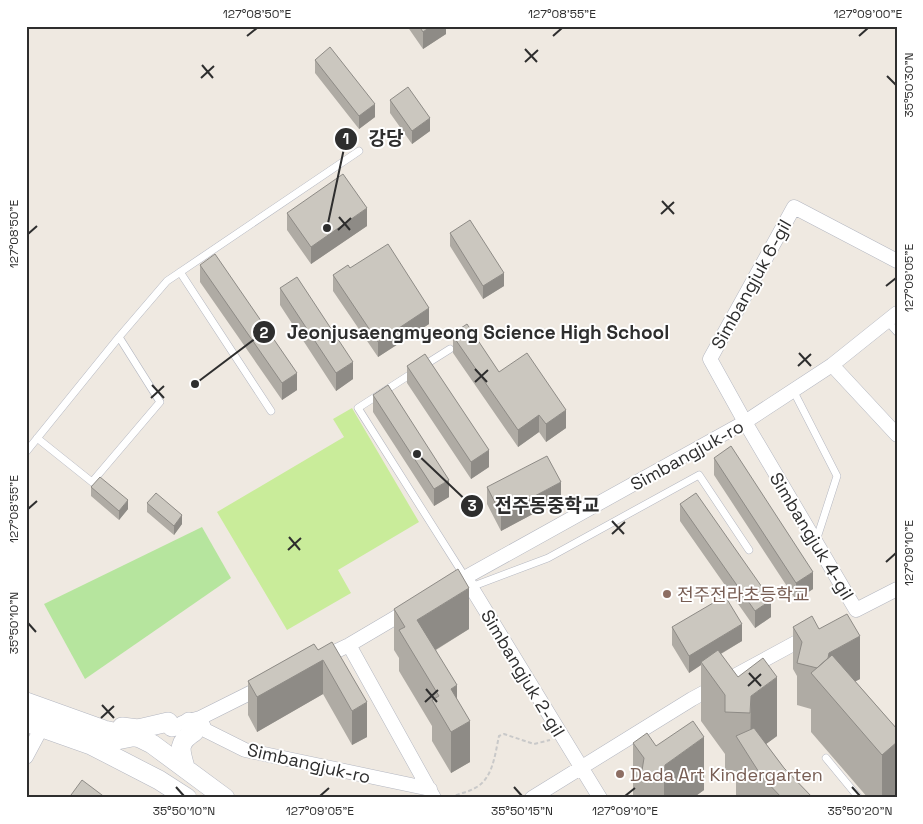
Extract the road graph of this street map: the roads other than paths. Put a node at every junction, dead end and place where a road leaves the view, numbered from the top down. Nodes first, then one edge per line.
1 (359, 151) dead end
2 (897, 261) edge
3 (180, 272) junction
4 (892, 317) edge
5 (897, 332) edge
6 (118, 337) junction
7 (450, 349) dead end
8 (710, 359) joint
9 (832, 365) junction
10 (794, 390) junction
11 (271, 410) dead end
12 (746, 422) junction
13 (896, 433) edge
14 (37, 438) junction
15 (26, 452) edge
16 (816, 542) junction
17 (749, 550) dead end
18 (468, 582) junction
19 (897, 589) edge
20 (440, 592) edge
21 (424, 602) edge
22 (822, 629) edge
23 (349, 645) junction
24 (314, 662) edge
25 (278, 679) edge
26 (26, 702) edge
27 (187, 722) junction
28 (34, 724) edge
29 (104, 730) junction
30 (68, 736) junction
31 (140, 738) junction
32 (26, 757) edge
33 (826, 758) dead end
34 (185, 767) junction
35 (581, 768) junction
36 (432, 793) edge
37 (534, 796) edge
38 (187, 798) edge
39 (225, 798) edge
40 (600, 798) edge
41 (859, 798) edge

1 - 3 lane
2 - 8 street, Simbangjuk 6-gil
3 - 6 lane
3 - 11 lane
4 - 5 lane
4 - 9 street, Simbangjuk-ro
6 - 14 lane
6 - 14 lane
7 - 18 lane
8 - 12 street, Simbangjuk 4-gil
9 - 10 street, Simbangjuk-ro
9 - 13 street
10 - 12 street, Simbangjuk-ro
10 - 16 lane
12 - 16 street, Simbangjuk 4-gil
12 - 18 street, Simbangjuk-ro
14 - 15 lane
16 - 19 street, Simbangjuk 4-gil
17 - 18 lane
18 - 20 street, Simbangjuk-ro
18 - 35 street, Simbangjuk 2-gil
21 - 23 street
22 - 35 street
23 - 24 street
23 - 36 street
25 - 27 street
26 - 29 street
27 - 29 street
27 - 31 street
27 - 34 street
27 - 36 street, Simbangjuk-ro
28 - 30 street
28 - 32 street
29 - 31 street
30 - 31 street
30 - 38 street
31 - 34 street
33 - 41 lane
34 - 39 street
35 - 37 street
35 - 40 street, Simbangjuk 2-gil

